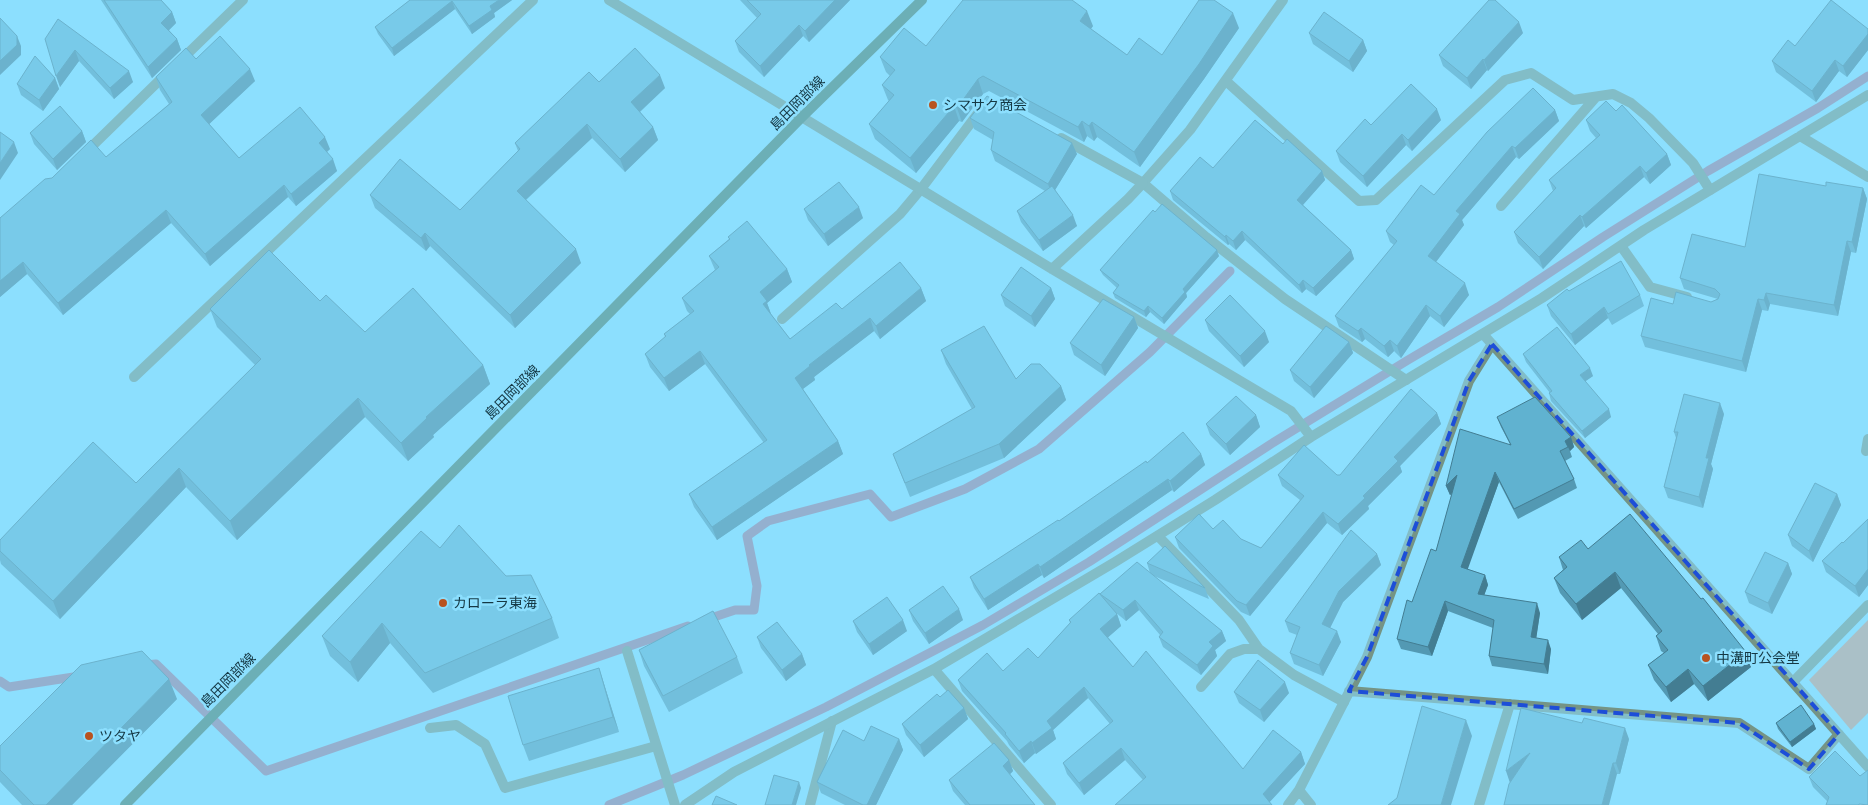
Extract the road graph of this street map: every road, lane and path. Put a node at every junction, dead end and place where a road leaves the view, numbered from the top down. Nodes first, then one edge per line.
1 (243, 0) edge
2 (533, 0) edge
3 (609, 0) edge
4 (922, 0) edge
5 (1282, 0) edge
6 (1226, 81) junction
7 (1868, 95) edge
8 (1596, 97) junction
9 (984, 106) edge
10 (802, 117) junction
11 (1049, 131) edge
12 (1800, 136) junction
13 (80, 158) edge
14 (1868, 177) edge
15 (1143, 183) junction
16 (921, 190) junction
17 (1710, 190) junction
18 (1501, 206) dead end
19 (1621, 246) junction
20 (1052, 268) junction
21 (1698, 300) edge
22 (782, 319) dead end
23 (1483, 334) junction
24 (1492, 344) junction
25 (134, 377) dead end
26 (1406, 380) junction
27 (1312, 437) junction
28 (1868, 440) edge
29 (1866, 451) dead end
30 (1158, 536) junction
31 (1868, 605) edge
32 (1258, 649) junction
33 (626, 651) dead end
34 (934, 669) junction
35 (1793, 682) junction
36 (1201, 687) dead end
37 (1349, 691) junction
38 (1344, 702) junction
39 (1510, 704) junction
40 (832, 721) junction
41 (430, 728) dead end
42 (1839, 734) junction
43 (656, 746) junction
44 (1868, 767) edge
45 (1298, 790) junction
46 (125, 805) edge
47 (675, 805) edge
48 (684, 805) edge
49 (810, 805) edge
50 (1052, 805) edge
51 (1288, 805) edge
52 (1311, 805) edge
53 (1479, 805) edge

1 - 13 street
2 - 25 street
3 - 10 street
4 - 10 main road, 島田岡部線
5 - 6 street
6 - 8 street
6 - 15 street
7 - 12 street
8 - 17 street
8 - 18 street
9 - 16 street
10 - 16 street
10 - 46 main road, 島田岡部線
11 - 15 street
12 - 14 street
12 - 17 street
15 - 20 street
15 - 26 street
16 - 20 street
16 - 22 street
17 - 19 street
19 - 21 street
19 - 23 street
20 - 27 street
23 - 24 street
23 - 26 street
24 - 35 street
24 - 37 street
26 - 27 street
27 - 30 street
28 - 29 street
30 - 32 street
30 - 34 street
31 - 35 street
32 - 36 street
32 - 38 street
33 - 43 street
34 - 40 street
34 - 50 street
35 - 42 street
37 - 38 street
37 - 39 street
38 - 45 street
39 - 42 street
39 - 53 street
40 - 48 street
40 - 49 street
41 - 43 street
42 - 44 street
43 - 47 street
45 - 51 street
45 - 52 street

